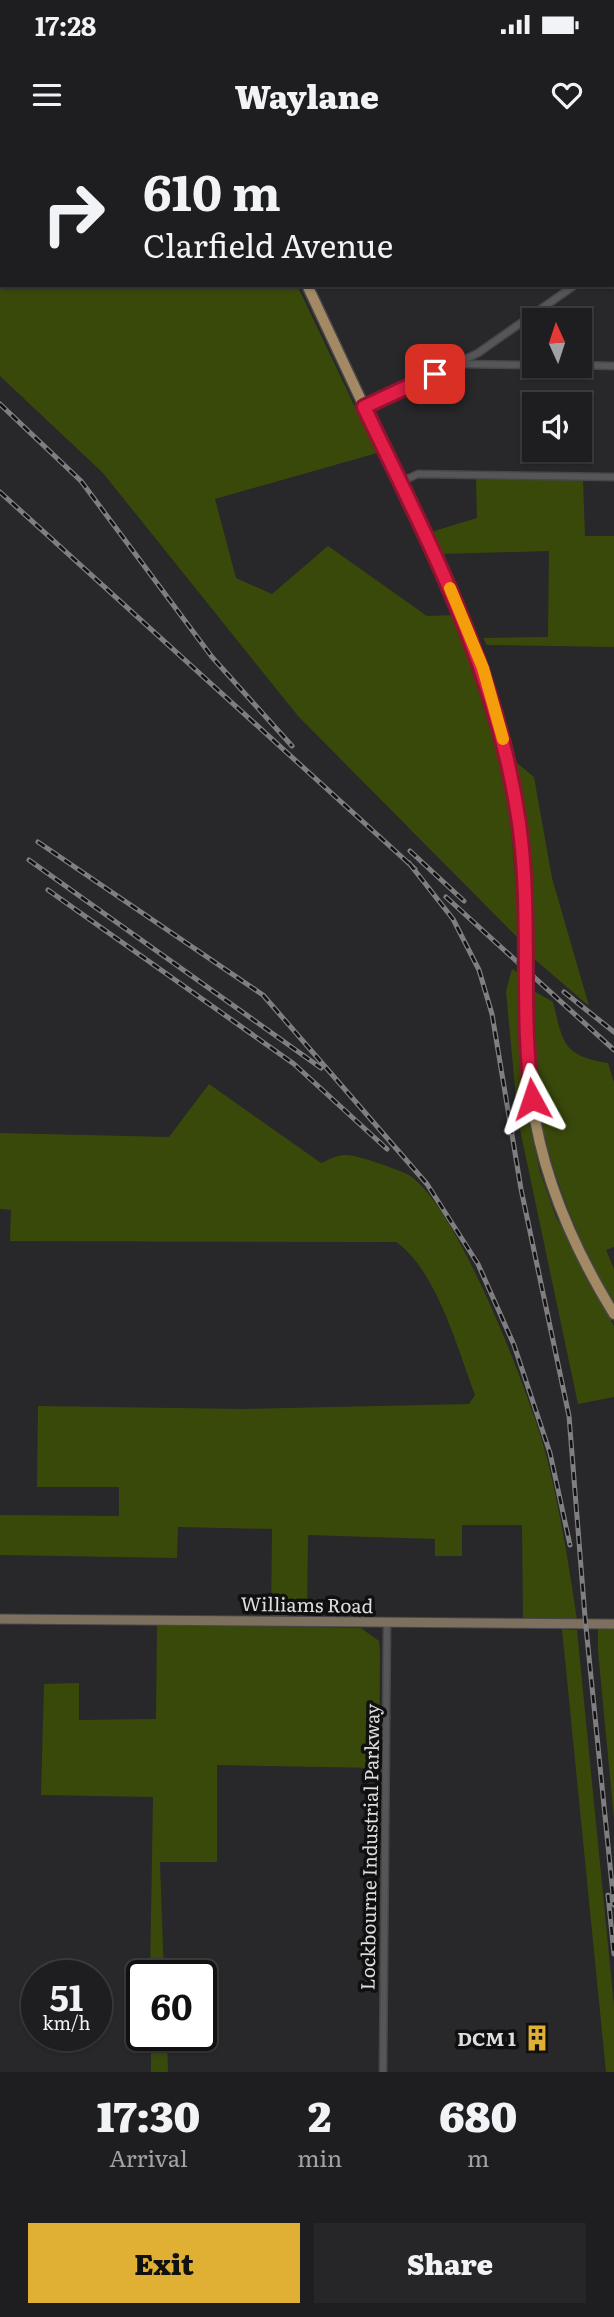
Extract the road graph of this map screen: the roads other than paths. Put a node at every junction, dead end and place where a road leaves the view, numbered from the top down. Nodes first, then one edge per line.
1 (308, 287) edge
2 (572, 287) edge
3 (457, 364) junction
4 (522, 365) edge
5 (592, 365) edge
6 (614, 366) edge
7 (364, 407) junction
8 (614, 477) edge
9 (400, 482) junction
10 (614, 1314) edge
11 (0, 1619) edge
12 (387, 1622) junction
13 (614, 1625) edge
14 (383, 2072) edge

1 - 7 main road
2 - 3 street
3 - 4 street
3 - 7 street
5 - 6 street
7 - 9 main road
8 - 9 street
9 - 10 main road, bridge
11 - 12 main road, Williams Road
12 - 13 main road, Williams Road
12 - 14 street, Lockbourne Industrial Parkway

